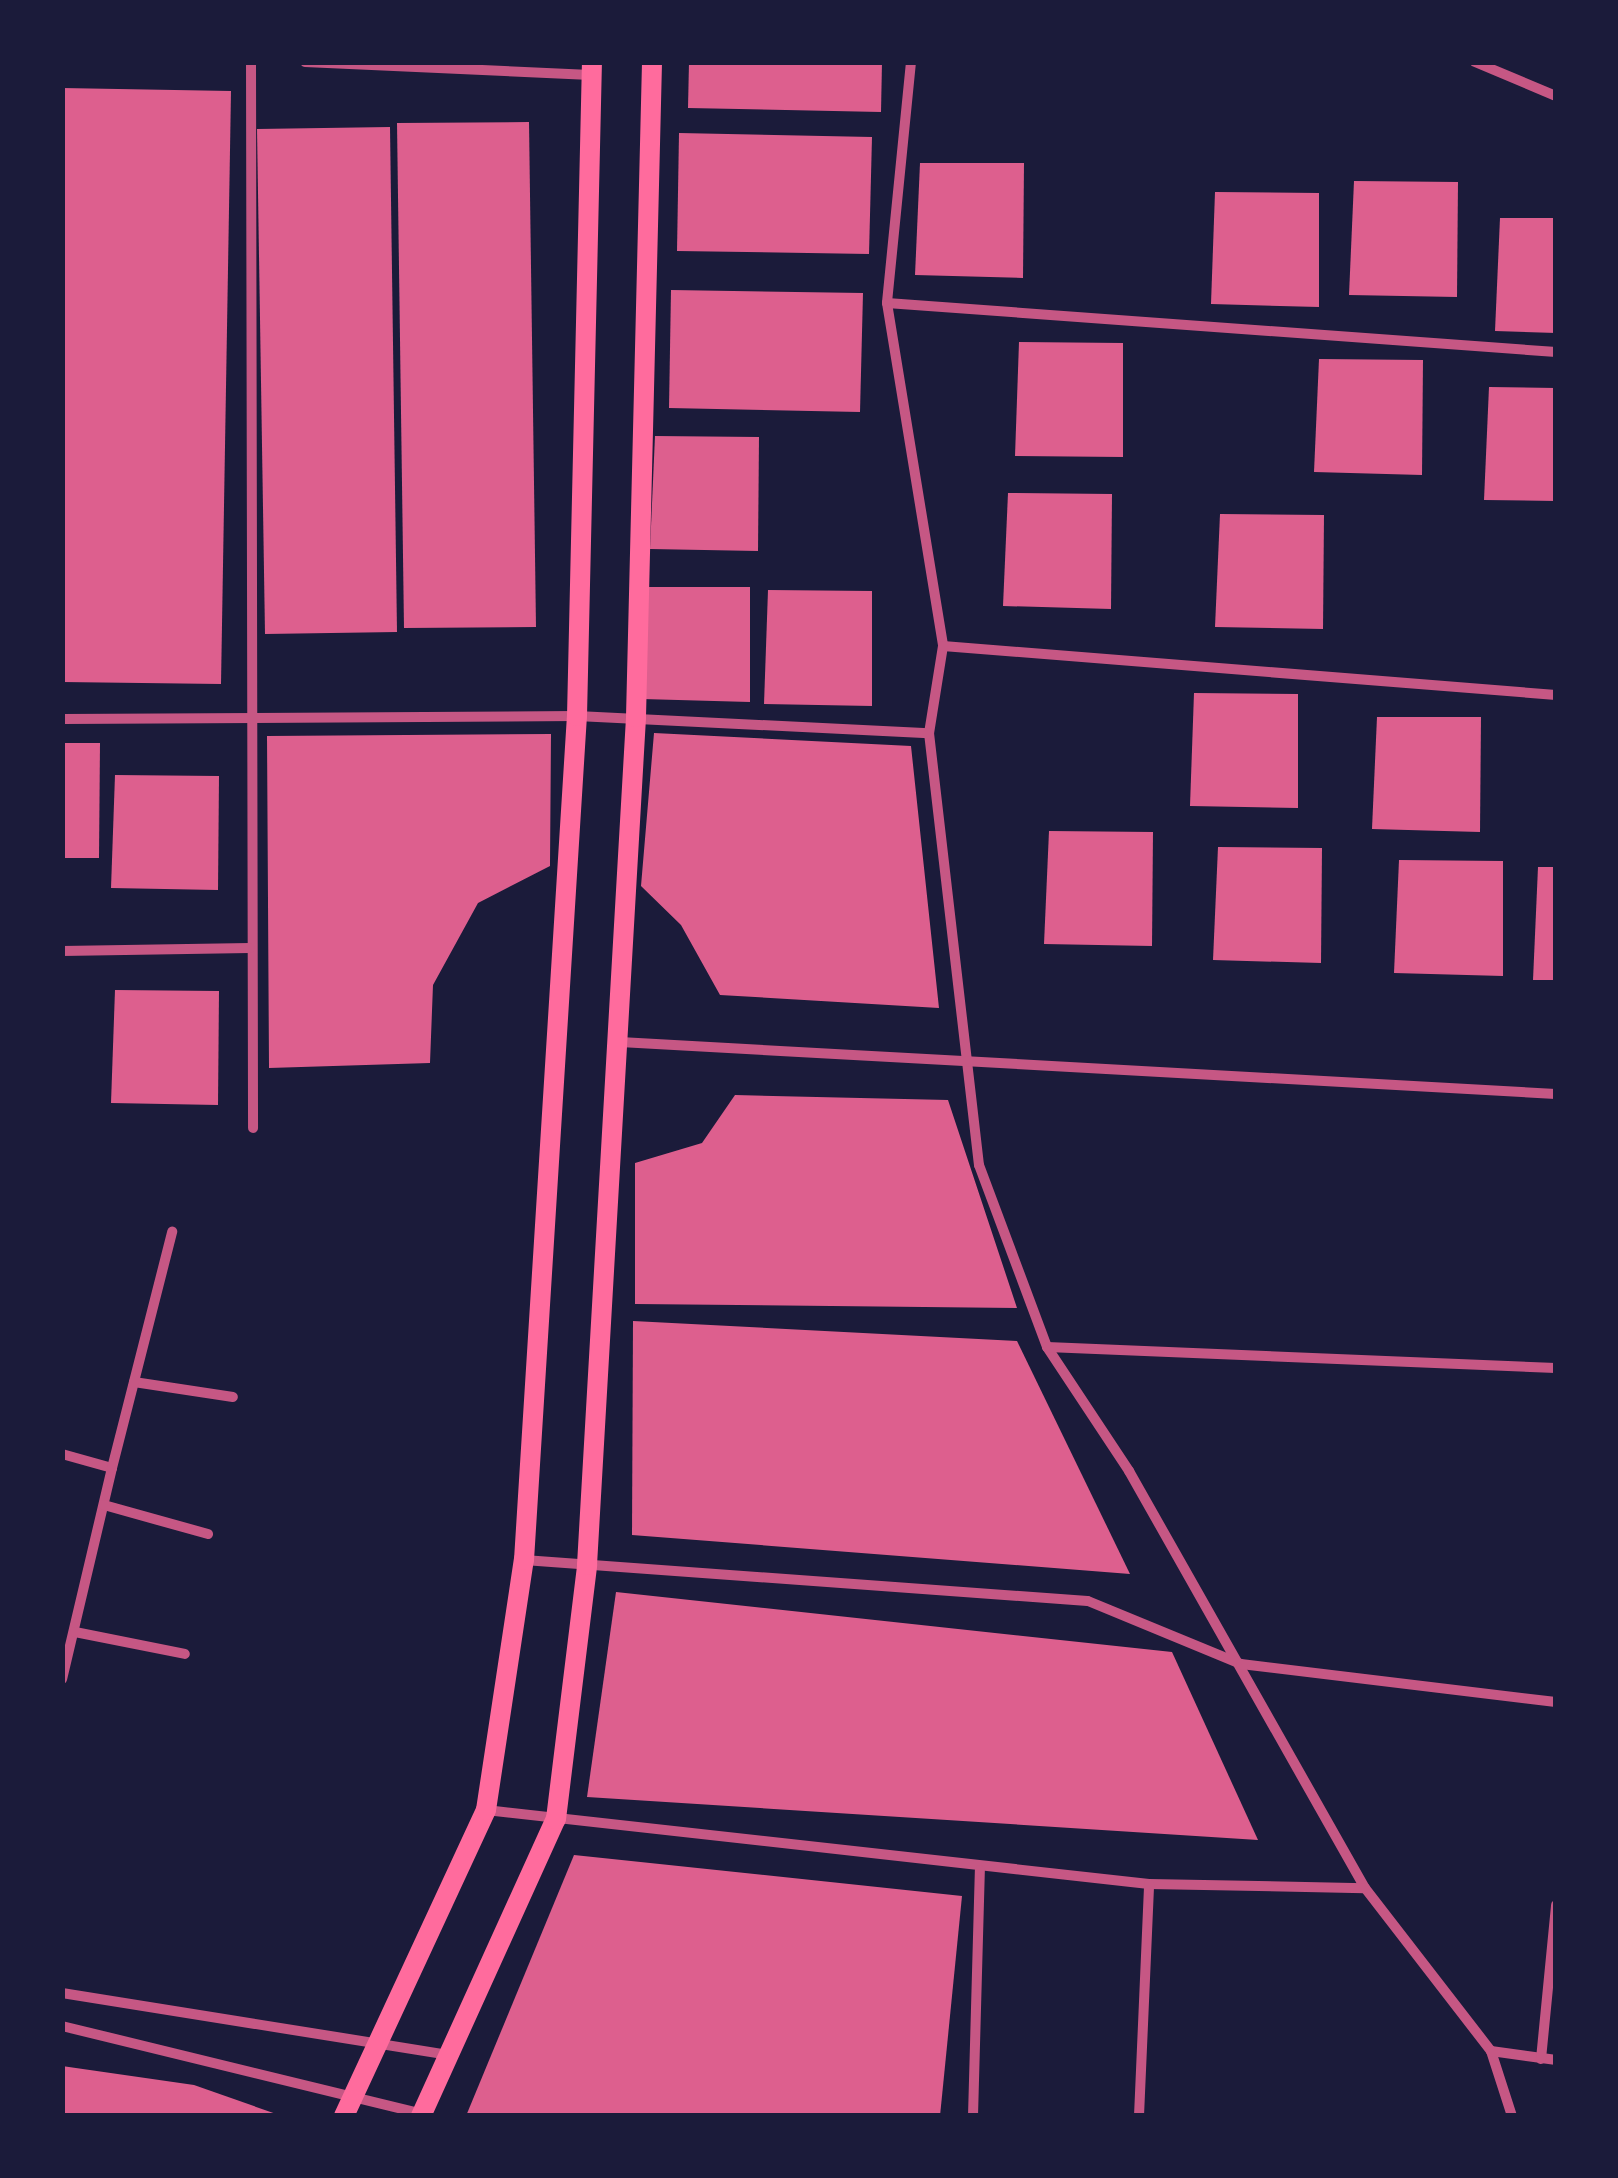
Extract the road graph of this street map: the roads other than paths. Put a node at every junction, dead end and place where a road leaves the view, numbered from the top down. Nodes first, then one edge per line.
1 (251, 62) edge
2 (305, 62) edge
3 (652, 62) edge
4 (911, 62) edge
5 (1475, 62) edge
6 (591, 69) edge
7 (1556, 96) edge
8 (887, 303) junction
9 (1556, 352) edge
10 (943, 646) junction
11 (1556, 695) edge
12 (577, 716) junction
13 (636, 717) junction
14 (62, 718) edge
15 (246, 719) junction
16 (929, 733) junction
17 (250, 948) junction
18 (62, 951) edge
19 (620, 1042) junction
20 (960, 1061) junction
21 (1553, 1095) edge
22 (253, 1128) dead end
23 (172, 1232) dead end
24 (1047, 1347) junction
25 (1556, 1368) edge
26 (134, 1382) junction
27 (232, 1397) dead end
28 (62, 1454) edge
29 (112, 1468) junction
30 (104, 1506) junction
31 (208, 1534) dead end
32 (524, 1560) junction
33 (587, 1564) junction
34 (76, 1632) junction
35 (184, 1654) dead end
36 (1241, 1664) junction
37 (62, 1679) edge
38 (1556, 1702) edge
39 (486, 1810) junction
40 (556, 1819) junction
41 (980, 1870) junction
42 (1150, 1884) junction
43 (1365, 1888) junction
44 (1556, 1905) edge
45 (62, 1993) edge
46 (62, 2026) edge
47 (381, 2044) junction
48 (1491, 2051) junction
49 (449, 2055) junction
50 (1541, 2059) junction
51 (1556, 2060) edge
52 (348, 2108) edge
53 (422, 2115) edge
54 (973, 2116) edge
55 (1139, 2116) edge
56 (1512, 2116) edge

1 - 15 street
2 - 6 street
3 - 13 main road
4 - 8 street
5 - 7 street
6 - 12 main road
8 - 9 street
8 - 10 street
10 - 11 street
10 - 16 street
12 - 13 street
12 - 15 street
12 - 32 main road
13 - 16 street
13 - 19 main road
14 - 15 street
15 - 17 street
16 - 20 street
17 - 18 street
17 - 22 street
19 - 20 street
19 - 33 main road
20 - 21 street
20 - 24 street
23 - 26 street
24 - 25 street
24 - 36 street
26 - 27 street
26 - 29 street
28 - 29 street
29 - 30 street
30 - 31 street
30 - 34 street
32 - 33 street
32 - 39 main road
33 - 36 street
33 - 40 main road
34 - 35 street
34 - 37 street
36 - 38 street
36 - 43 street
39 - 40 street
39 - 47 main road
40 - 41 street
40 - 49 main road
41 - 42 street
41 - 54 street
42 - 43 street
42 - 55 street
43 - 48 street
44 - 50 street
45 - 47 street
46 - 52 street
47 - 49 street
47 - 52 main road
48 - 50 street
48 - 56 street
49 - 53 main road
50 - 51 street
52 - 53 street

